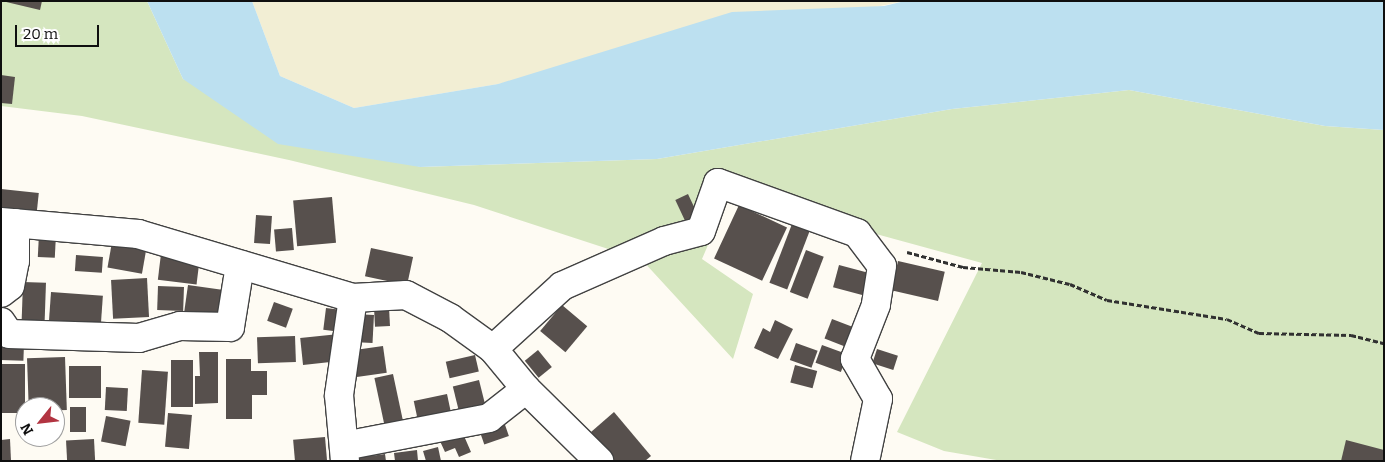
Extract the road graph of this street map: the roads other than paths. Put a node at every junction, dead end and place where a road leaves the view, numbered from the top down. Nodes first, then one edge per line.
1 (8, 223) edge
2 (240, 265) junction
3 (1, 293) edge
4 (353, 298) junction
5 (1, 322) edge
6 (493, 349) junction
7 (526, 389) junction
8 (344, 453) edge
9 (599, 461) edge
10 (865, 461) edge

1 - 2 street
1 - 3 street
2 - 4 street
2 - 5 street
4 - 6 street
4 - 8 street
6 - 7 street
6 - 10 street
7 - 8 street
7 - 9 street

